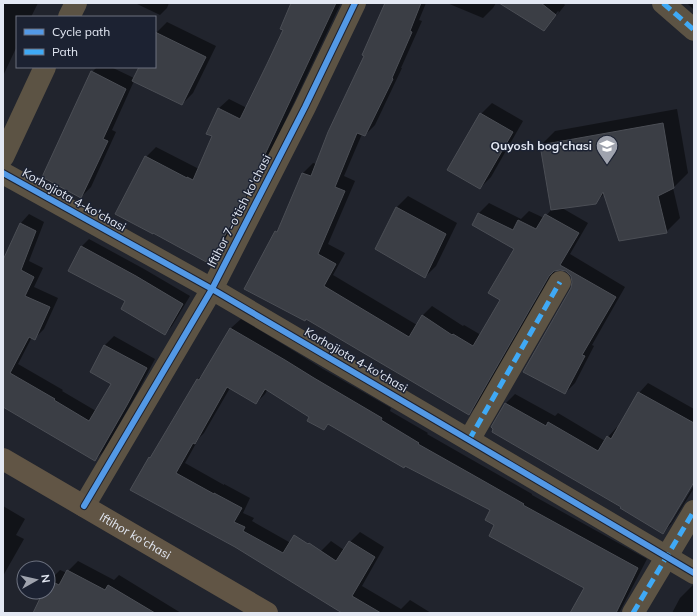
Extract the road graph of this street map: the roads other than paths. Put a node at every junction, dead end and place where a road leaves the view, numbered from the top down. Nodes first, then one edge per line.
1 (76, 3) edge
2 (355, 3) edge
3 (663, 3) edge
4 (70, 16) edge
5 (694, 30) edge
6 (45, 68) edge
7 (3, 157) edge
8 (3, 174) edge
9 (560, 282) dead end
10 (212, 289) junction
11 (469, 440) junction
12 (3, 459) edge
13 (84, 506) junction
14 (694, 511) edge
15 (666, 557) junction
16 (694, 573) edge
17 (267, 613) edge
18 (633, 613) edge

1 - 4 street
2 - 10 street, Iftihor 7-o'tish ko'chasi
3 - 5 street
6 - 7 street
8 - 10 street, Korhojiota 4-ko'chasi
9 - 11 street
10 - 11 street, Korhojiota 4-ko'chasi
10 - 13 street, Iftihor 7-o'tish ko'chasi
11 - 15 street, Korhojiota 4-ko'chasi
12 - 13 main road, Iftihor ko'chasi
13 - 17 main road, Iftihor ko'chasi
14 - 15 street
15 - 16 street, Korhojiota 4-ko'chasi
15 - 18 street

